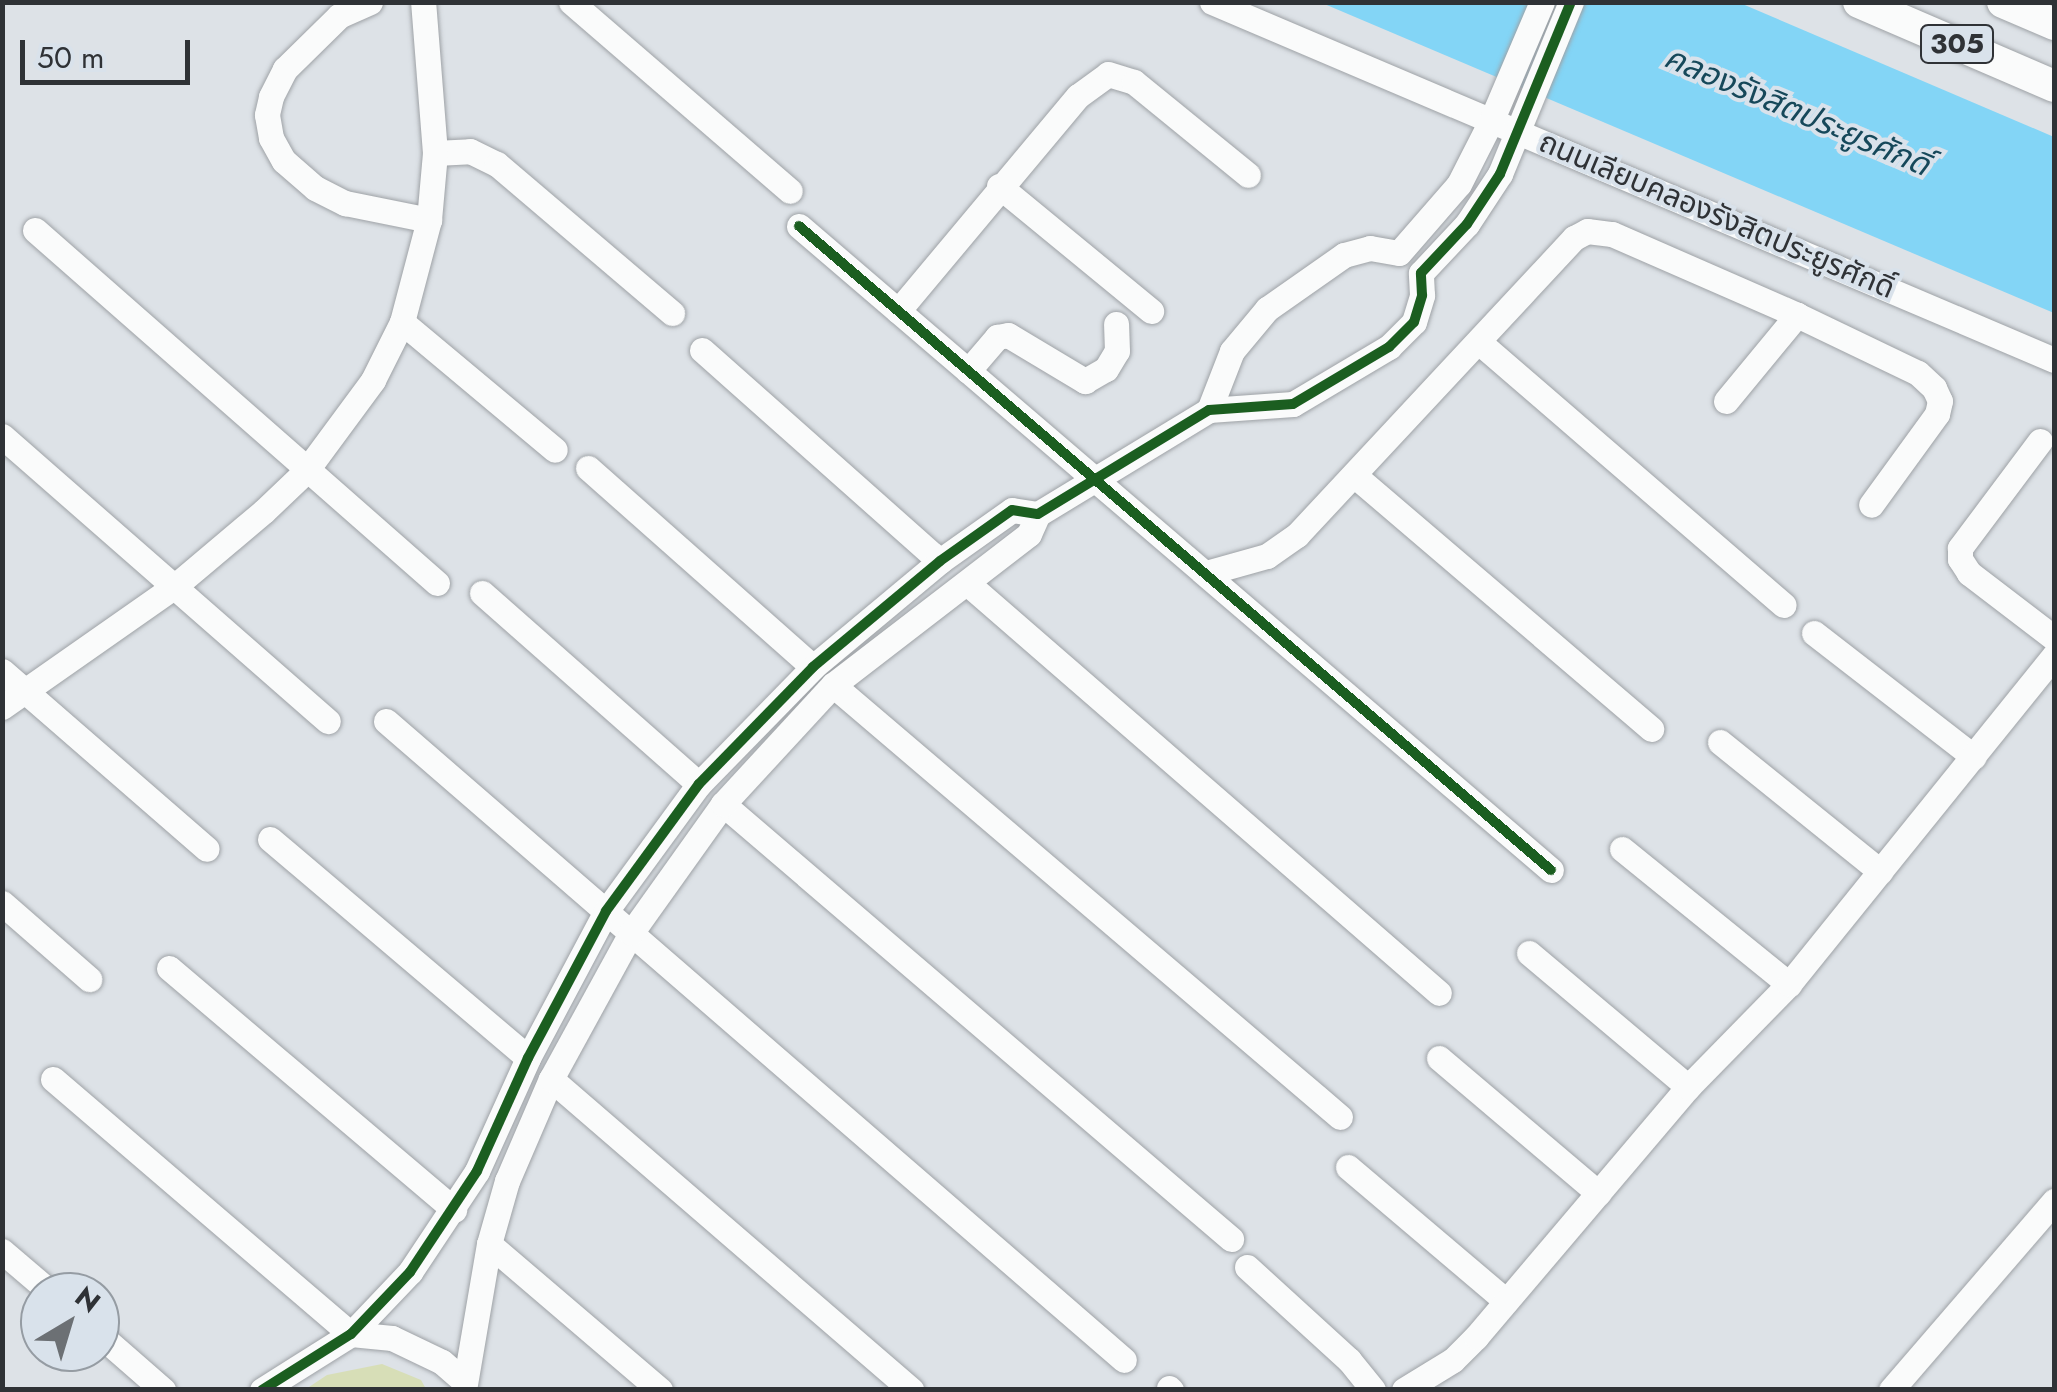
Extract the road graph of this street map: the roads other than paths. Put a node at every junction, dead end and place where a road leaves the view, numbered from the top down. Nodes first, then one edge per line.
1 (370, 2) edge
2 (423, 2) edge
3 (572, 2) edge
4 (1212, 2) edge
5 (1542, 2) edge
6 (1571, 2) edge
7 (1859, 2) edge
8 (2003, 2) edge
9 (2054, 24) edge
10 (2054, 86) edge
11 (1492, 119) junction
12 (1518, 130) junction
13 (434, 153) junction
14 (1248, 175) dead end
15 (998, 186) junction
16 (790, 191) dead end
17 (430, 220) junction
18 (799, 226) dead end
19 (35, 230) dead end
20 (1398, 252) junction
21 (1421, 273) junction
22 (898, 311) junction
23 (1150, 311) dead end
24 (672, 313) dead end
25 (1797, 315) junction
26 (402, 322) junction
27 (1116, 324) dead end
28 (1480, 343) junction
29 (702, 350) dead end
30 (2054, 360) edge
31 (968, 371) junction
32 (1726, 401) dead end
33 (1208, 410) junction
34 (2, 436) edge
35 (2040, 441) dead end
36 (555, 450) dead end
37 (588, 468) dead end
38 (306, 471) junction
39 (1354, 475) junction
40 (1098, 481) junction
41 (1871, 505) dead end
42 (1038, 514) junction
43 (940, 561) junction
44 (1206, 573) junction
45 (437, 583) dead end
46 (967, 583) junction
47 (176, 586) junction
48 (482, 592) dead end
49 (1783, 605) dead end
50 (1814, 634) dead end
51 (2054, 638) edge
52 (2054, 654) edge
53 (813, 667) junction
54 (2, 672) edge
55 (834, 685) junction
56 (26, 691) junction
57 (2, 707) edge
58 (386, 720) dead end
59 (328, 722) dead end
60 (1651, 729) dead end
61 (1720, 742) dead end
62 (1974, 757) junction
63 (699, 784) junction
64 (723, 804) junction
65 (270, 840) dead end
66 (207, 849) dead end
67 (1622, 849) dead end
68 (1552, 870) dead end
69 (1880, 872) junction
70 (2, 903) edge
71 (606, 911) junction
72 (631, 932) junction
73 (1529, 953) dead end
74 (169, 968) dead end
75 (90, 979) dead end
76 (1789, 984) junction
77 (1439, 993) dead end
78 (528, 1058) junction
79 (1439, 1058) dead end
80 (53, 1079) dead end
81 (551, 1079) junction
82 (1688, 1088) junction
83 (1340, 1118) dead end
84 (1348, 1167) dead end
85 (1598, 1193) junction
86 (2054, 1201) edge
87 (454, 1210) junction
88 (1231, 1239) dead end
89 (489, 1244) junction
90 (2, 1251) edge
91 (1248, 1267) dead end
92 (27, 1272) edge
93 (1506, 1301) junction
94 (351, 1334) junction
95 (120, 1352) edge
96 (1124, 1360) dead end
97 (464, 1385) edge
98 (163, 1390) edge
99 (262, 1390) edge
100 (660, 1390) edge
101 (911, 1390) edge
102 (1373, 1390) edge
103 (1404, 1390) edge
104 (1891, 1390) edge

1 - 17 street
2 - 13 street
3 - 16 street
4 - 11 street, ถนนเลียบคลองรังสิตประยูรศักดิ์
5 - 11 street
6 - 12 street
7 - 10 main road, 305
8 - 9 main road, 305
11 - 12 street, ถนนเลียบคลองรังสิตประยูรศักดิ์
11 - 20 street
12 - 21 street
12 - 30 street, ถนนเลียบคลองรังสิตประยูรศักดิ์
13 - 17 street
13 - 24 street
14 - 15 street
15 - 22 street
15 - 23 street
17 - 26 street
18 - 22 street
19 - 38 street
20 - 21 street
20 - 33 street
21 - 33 street
22 - 31 street
25 - 28 street
25 - 32 street
25 - 41 street
26 - 36 street
26 - 38 street
27 - 31 street
28 - 39 street
28 - 49 street
29 - 43 street
31 - 40 street
33 - 40 street
34 - 47 street
35 - 51 street
37 - 53 street
38 - 45 street
38 - 47 street
39 - 44 street
39 - 60 street
40 - 42 street
40 - 44 street
42 - 43 street
42 - 46 street
43 - 53 street
44 - 68 street
46 - 55 street
46 - 77 street
47 - 56 street
47 - 59 street
48 - 63 street
50 - 62 street
52 - 62 street
53 - 63 street
54 - 56 street
55 - 64 street
55 - 83 street
56 - 57 street
56 - 66 street
58 - 71 street
61 - 69 street
62 - 69 street
63 - 71 street
64 - 72 street
64 - 88 street
65 - 78 street
67 - 76 street
69 - 76 street
70 - 75 street
71 - 72 street
71 - 78 street
72 - 81 street
72 - 96 street
73 - 82 street
74 - 87 street
76 - 82 street
78 - 87 street
79 - 85 street
80 - 94 street
81 - 89 street
81 - 101 street
82 - 85 street
84 - 93 street
85 - 93 street
86 - 104 street
87 - 94 street
89 - 97 street
89 - 100 street
90 - 92 street
91 - 102 street
93 - 103 street
94 - 97 street
94 - 99 street
95 - 98 street

